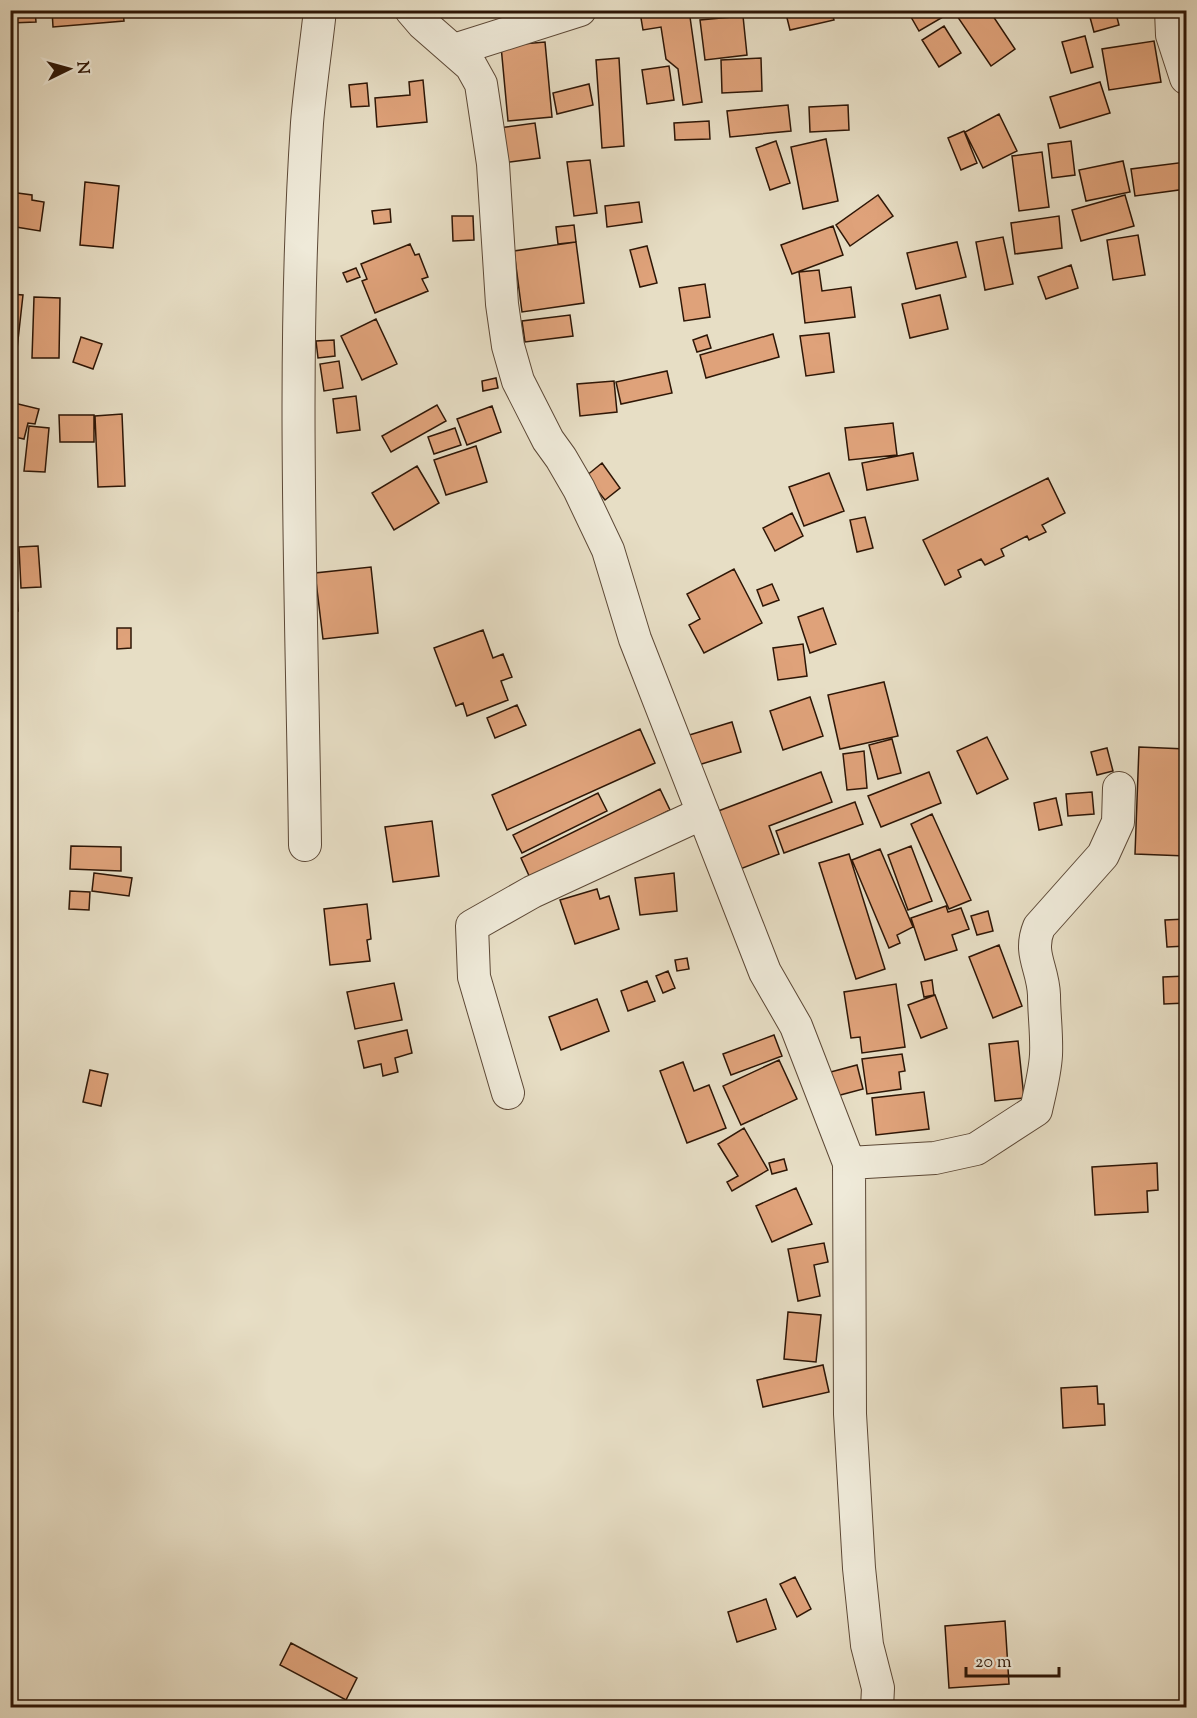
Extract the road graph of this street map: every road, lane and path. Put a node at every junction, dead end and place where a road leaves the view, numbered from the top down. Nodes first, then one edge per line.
1 (320, 10) edge
2 (411, 10) edge
3 (580, 10) edge
4 (1171, 10) edge
5 (454, 50) junction
6 (1186, 78) edge
7 (1119, 788) dead end
8 (703, 813) junction
9 (305, 845) dead end
10 (508, 1093) dead end
11 (849, 1163) junction
12 (877, 1707) edge

1 - 9 street
2 - 5 street
3 - 5 street
4 - 6 street
5 - 8 street
7 - 11 street
8 - 10 street
8 - 11 street
11 - 12 street

